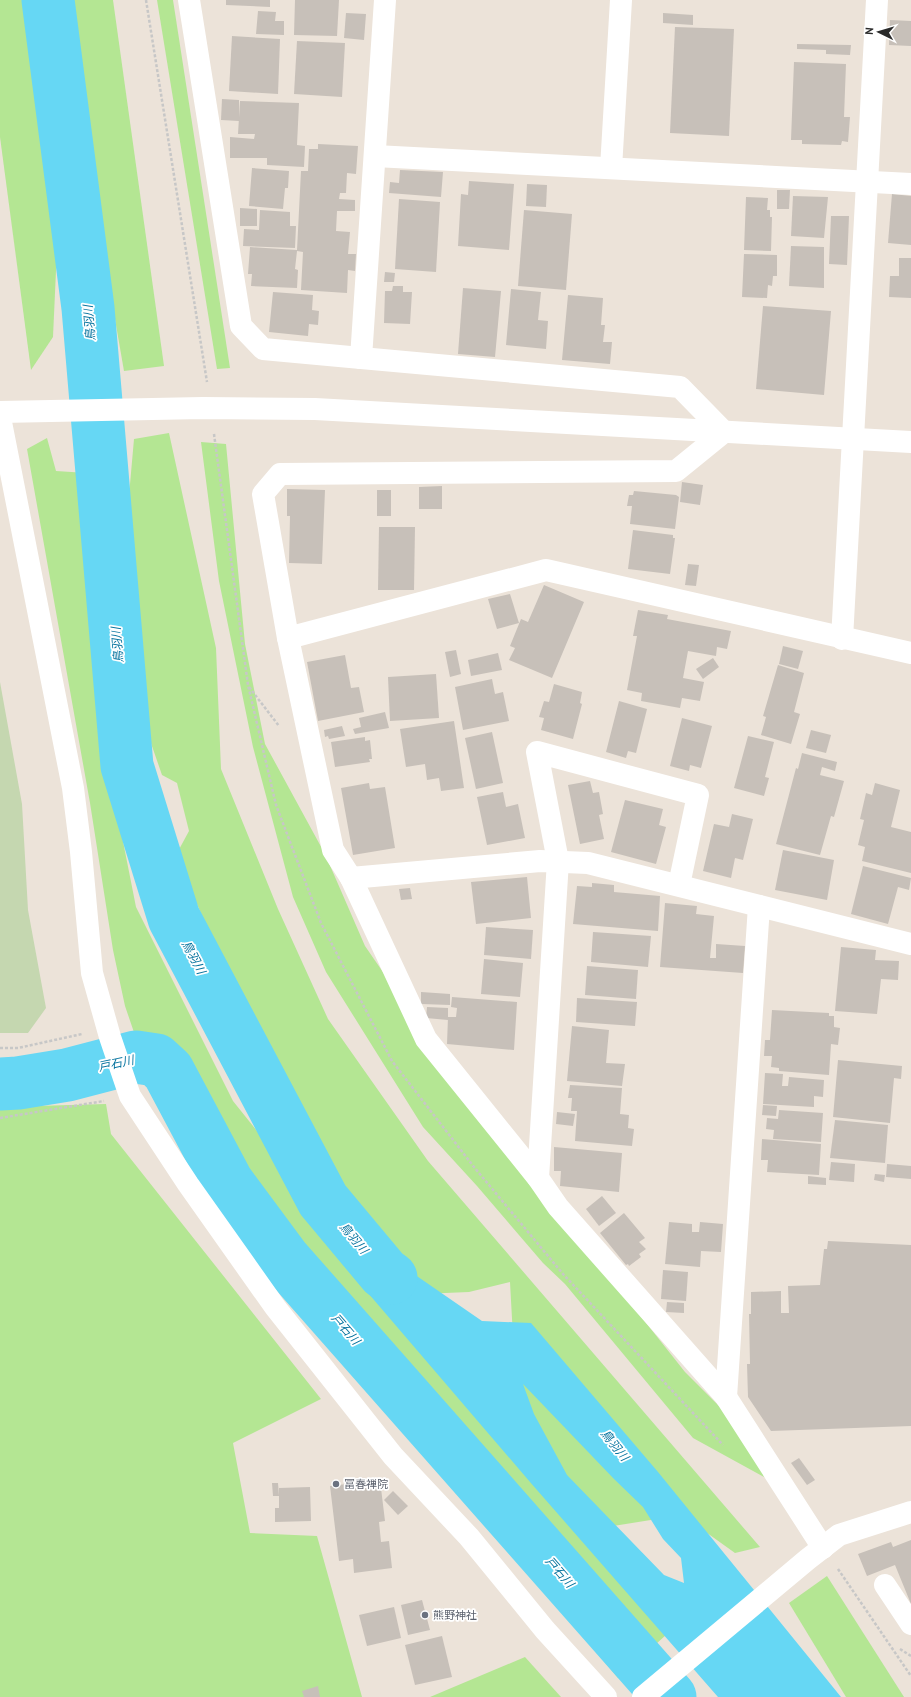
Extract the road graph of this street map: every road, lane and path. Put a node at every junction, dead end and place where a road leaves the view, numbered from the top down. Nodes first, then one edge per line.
1 (146, 0) edge
2 (190, 0) edge
3 (385, 0) edge
4 (621, 0) edge
5 (877, 0) edge
6 (375, 156) junction
7 (611, 168) junction
8 (866, 181) junction
9 (911, 184) edge
10 (362, 358) junction
11 (207, 408) junction
12 (6, 413) edge
13 (724, 432) junction
14 (852, 439) junction
15 (911, 442) edge
16 (288, 638) junction
17 (842, 639) junction
18 (911, 653) edge
19 (558, 860) junction
20 (351, 878) junction
21 (679, 885) junction
22 (759, 906) junction
23 (911, 944) edge
24 (108, 1033) junction
25 (0, 1048) edge
26 (128, 1090) junction
27 (0, 1118) edge
28 (538, 1178) junction
29 (726, 1397) junction
30 (911, 1512) edge
31 (815, 1553) junction
32 (885, 1585) dead end
33 (911, 1624) edge
34 (911, 1676) edge
35 (606, 1697) edge
36 (643, 1697) edge

1 - 11 path
2 - 10 street
3 - 6 street
4 - 7 street
5 - 8 street
6 - 7 street
6 - 10 street
7 - 8 street
8 - 9 street
8 - 14 street
10 - 13 street
11 - 12 street
11 - 13 street
12 - 24 street
13 - 14 street
13 - 16 street
14 - 15 street
14 - 17 street
16 - 17 street
16 - 20 street
17 - 18 street
19 - 20 street
19 - 21 street
19 - 21 street
19 - 28 street
20 - 28 street
21 - 22 street
22 - 23 street
22 - 29 street
24 - 25 path
24 - 26 street
26 - 27 path
26 - 35 street
28 - 29 street
29 - 31 street
30 - 31 street
31 - 34 path
31 - 36 street
32 - 33 street

